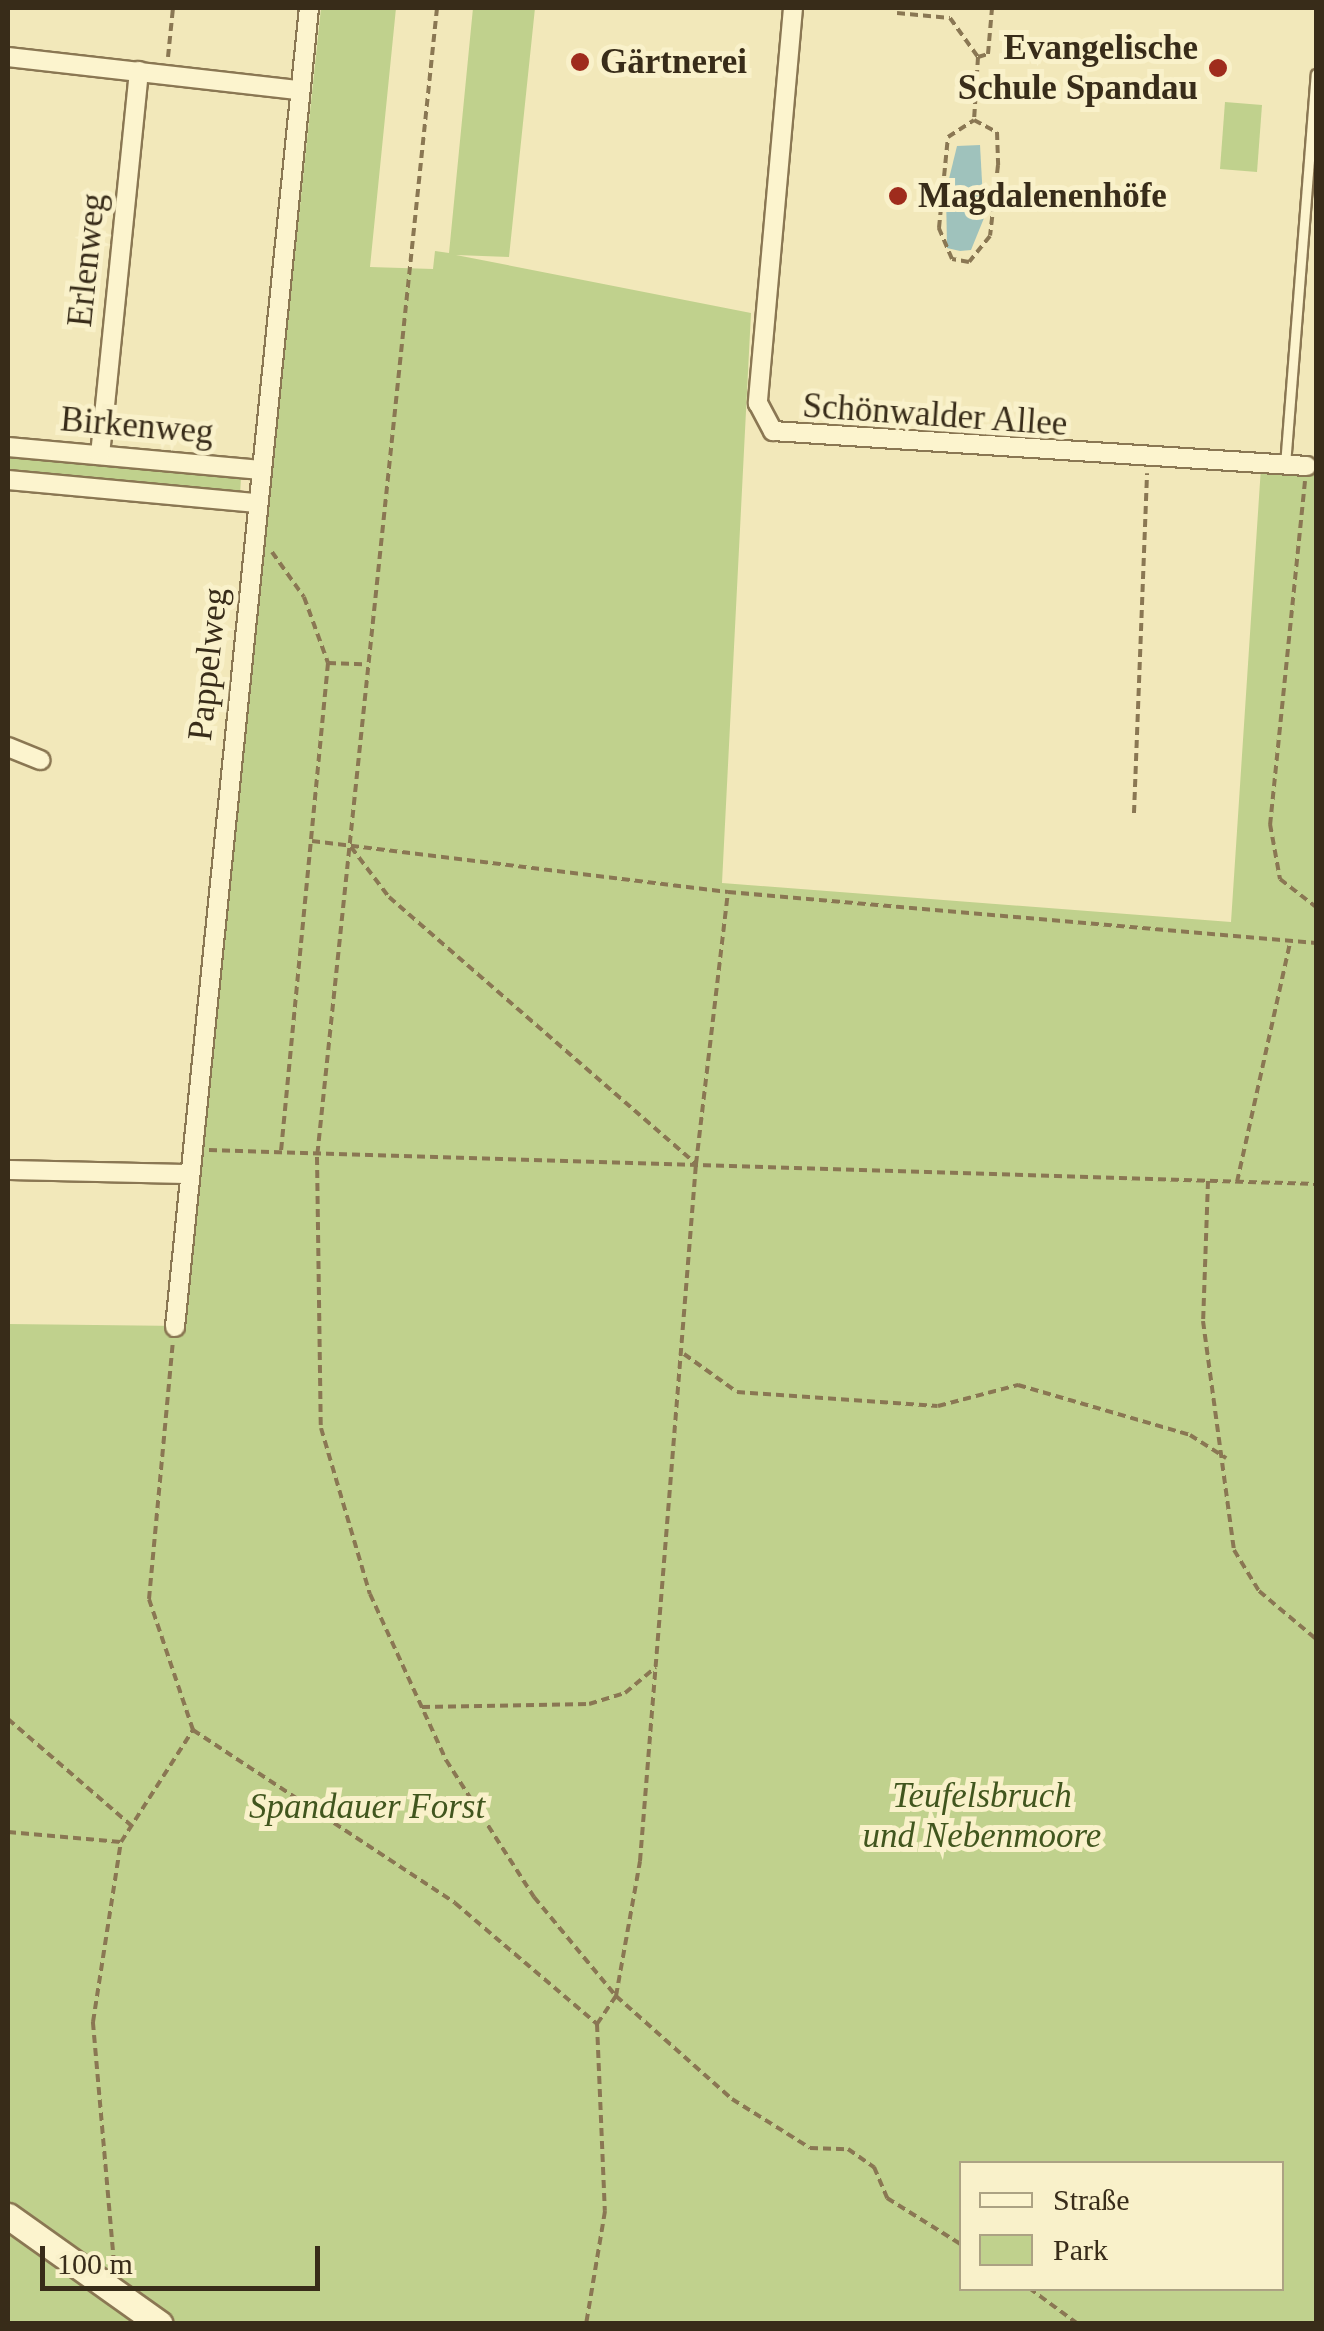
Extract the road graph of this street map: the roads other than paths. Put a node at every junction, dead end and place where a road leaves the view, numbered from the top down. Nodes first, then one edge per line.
1 (309, 8) edge
2 (794, 8) edge
3 (16, 58) edge
4 (139, 71) junction
5 (1316, 74) edge
6 (299, 90) junction
7 (8, 447) edge
8 (100, 455) junction
9 (1306, 466) road end
10 (1285, 468) junction
11 (261, 470) junction
12 (8, 480) edge
13 (257, 503) junction
14 (8, 746) edge
15 (41, 760) dead end
16 (8, 1170) edge
17 (187, 1174) junction
18 (174, 1327) road end
19 (8, 2216) edge
20 (158, 2323) edge

1 - 6 street, Pappelweg
2 - 10 street, Schönwalder Allee
3 - 4 street
4 - 6 street
4 - 8 street, Erlenweg
5 - 10 lane
6 - 11 street, Pappelweg
7 - 8 street, Birkenweg
8 - 11 street, Birkenweg
9 - 10 street, Schönwalder Allee
11 - 13 street, Pappelweg
12 - 13 street, Birkenweg
13 - 17 street, Pappelweg
14 - 15 street
16 - 17 street
17 - 18 street, Pappelweg
19 - 20 main road

